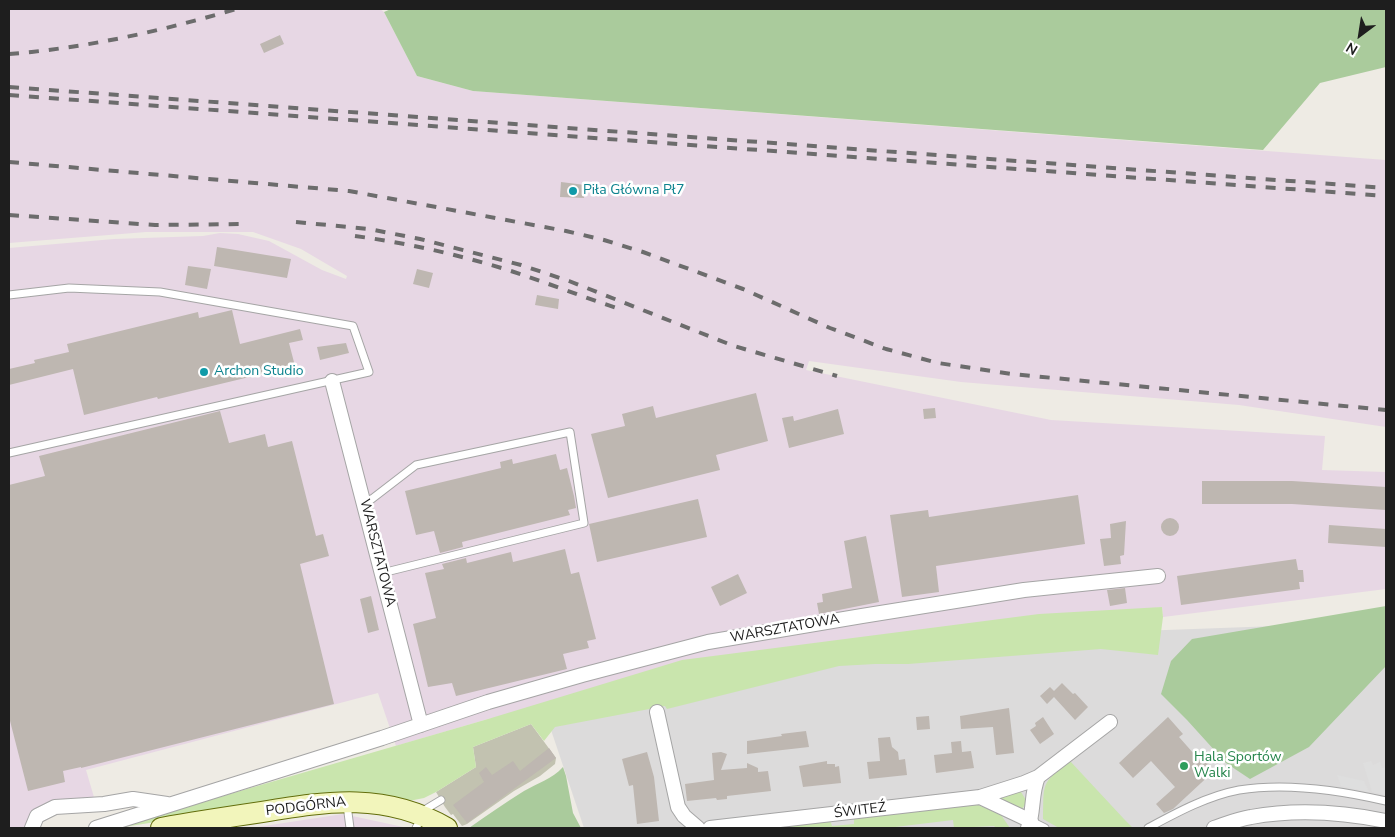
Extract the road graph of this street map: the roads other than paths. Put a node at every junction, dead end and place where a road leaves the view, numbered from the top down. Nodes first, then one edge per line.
1 (9, 295) edge
2 (332, 381) junction
3 (9, 453) edge
4 (364, 505) junction
5 (382, 574) junction
6 (1158, 576) dead end
7 (657, 712) dead end
8 (1110, 722) dead end
9 (421, 725) junction
10 (1038, 777) junction
11 (980, 797) junction
12 (441, 800) dead end
13 (1386, 801) edge
14 (347, 802) junction
15 (172, 805) junction
16 (1386, 821) edge
17 (419, 822) edge
18 (1029, 825) edge
19 (750, 826) edge
20 (32, 828) edge
21 (96, 828) edge
22 (163, 828) edge
23 (350, 828) edge
24 (447, 828) edge
25 (698, 828) edge
26 (710, 828) edge
27 (1045, 828) edge
28 (1148, 828) edge
29 (1214, 828) edge

1 - 2 lane
2 - 3 lane
2 - 4 street, WARSZTATOWA
4 - 5 street, WARSZTATOWA
4 - 5 lane
5 - 9 street, WARSZTATOWA
6 - 9 street, WARSZTATOWA
7 - 25 street
8 - 10 street, ŚWITEŹ
9 - 15 street, WARSZTATOWA
10 - 11 street, ŚWITEŹ
10 - 18 street
11 - 18 street
11 - 19 street, ŚWITEŹ
12 - 17 lane
13 - 28 lane
14 - 17 street, PODGÓRNA
14 - 22 street, PODGÓRNA
14 - 23 lane
15 - 20 street, WARSZTATOWA
15 - 21 street, WARSZTATOWA
16 - 29 street
17 - 24 street, PODGÓRNA
18 - 27 lane
19 - 26 street, ŚWITEŹ

